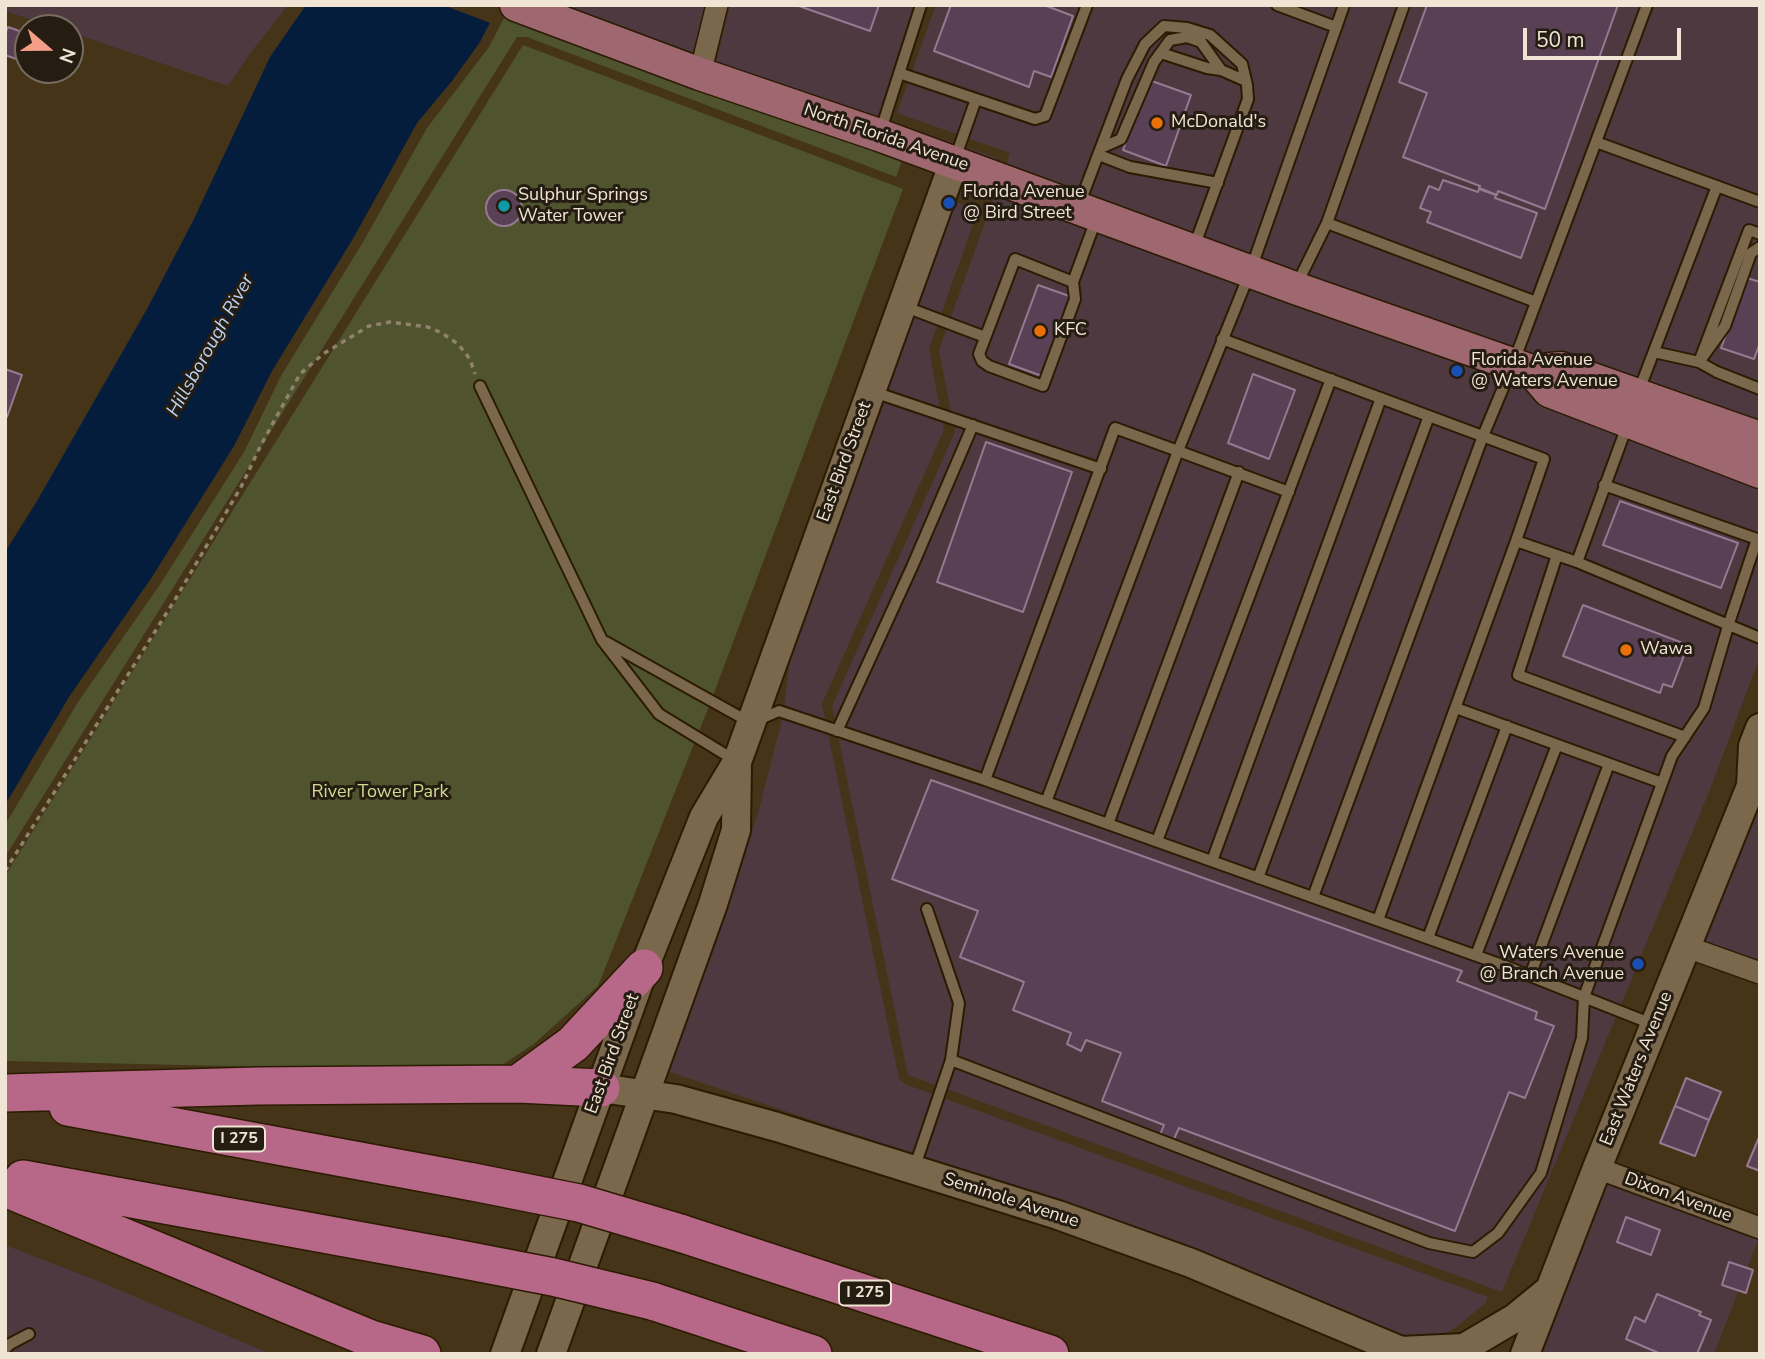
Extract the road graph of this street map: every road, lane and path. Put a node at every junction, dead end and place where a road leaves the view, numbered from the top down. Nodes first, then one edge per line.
1 (516, 5) edge
2 (717, 5) edge
3 (921, 5) edge
4 (1087, 5) edge
5 (1277, 5) edge
6 (1344, 5) edge
7 (1404, 5) edge
8 (1647, 5) edge
9 (1336, 27) junction
10 (1161, 53) junction
11 (1221, 70) junction
12 (899, 73) junction
13 (700, 74) junction
14 (1246, 81) junction
15 (976, 99) junction
16 (879, 135) junction
17 (1596, 142) junction
18 (1100, 151) junction
19 (954, 162) junction
20 (1218, 183) junction
21 (1717, 186) junction
22 (1760, 202) edge
23 (1088, 211) junction
24 (1327, 223) junction
25 (1760, 234) edge
26 (1760, 247) edge
27 (1193, 250) junction
28 (1250, 272) junction
29 (1073, 282) junction
30 (1295, 288) junction
31 (1536, 302) junction
32 (902, 306) junction
33 (985, 337) junction
34 (1222, 339) junction
35 (1654, 352) junction
36 (1699, 362) junction
37 (1522, 368) junction
38 (1331, 379) junction
39 (480, 386) joint
40 (1760, 388) edge
41 (871, 391) junction
42 (1381, 398) junction
43 (1632, 409) junction
44 (1429, 415) junction
45 (972, 425) junction
46 (1483, 436) junction
47 (1760, 438) edge
48 (1178, 450) junction
49 (1101, 469) junction
50 (1239, 472) junction
51 (1760, 472) edge
52 (1604, 485) junction
53 (1289, 492) junction
54 (1516, 541) junction
55 (1557, 555) junction
56 (1577, 562) junction
57 (1729, 623) junction
58 (1760, 638) edge
59 (602, 640) junction
60 (1455, 708) junction
61 (751, 723) junction
62 (1507, 726) junction
63 (1760, 728) edge
64 (837, 731) junction
65 (1685, 737) junction
66 (1557, 745) junction
67 (737, 762) junction
68 (1609, 764) junction
69 (985, 780) junction
70 (1755, 781) edge
71 (1662, 783) junction
72 (1046, 802) junction
73 (1108, 824) junction
74 (1157, 841) junction
75 (1212, 861) junction
76 (5, 872) edge
77 (1258, 878) junction
78 (1313, 897) junction
79 (927, 909) dead end
80 (1378, 920) junction
81 (1428, 938) junction
82 (1686, 947) junction
83 (1476, 956) junction
84 (644, 968) junction
85 (1760, 973) edge
86 (1530, 976) junction
87 (1584, 997) junction
88 (1655, 1025) junction
89 (951, 1060) junction
90 (518, 1084) junction
91 (601, 1088) junction
92 (646, 1093) junction
93 (5, 1094) edge
94 (1597, 1168) junction
95 (914, 1169) junction
96 (5, 1176) edge
97 (5, 1188) edge
98 (1760, 1228) edge
99 (1550, 1289) junction
100 (29, 1334) dead end
101 (381, 1346) edge
102 (5, 1349) edge
103 (1404, 1352) edge
104 (422, 1354) edge
105 (505, 1354) edge
106 (551, 1354) edge
107 (813, 1354) edge
108 (1050, 1354) edge
109 (1525, 1354) edge

1 - 13 main road, North Florida Avenue
2 - 13 street
3 - 12 lane
4 - 15 lane
5 - 9 lane
6 - 9 lane
7 - 24 lane
8 - 17 lane
9 - 28 lane
10 - 11 lane
10 - 11 lane
10 - 18 lane
11 - 14 lane
12 - 15 lane
12 - 16 lane
13 - 16 main road, North Florida Avenue
14 - 18 lane
14 - 20 lane
15 - 19 lane
16 - 19 main road, North Florida Avenue
17 - 21 lane
17 - 31 lane
18 - 20 lane
18 - 23 lane
19 - 23 main road, North Florida Avenue
19 - 32 street, East Bird Street
20 - 27 lane
21 - 22 lane
21 - 35 lane
23 - 27 main road, North Florida Avenue
23 - 29 lane
24 - 30 lane
24 - 31 lane
25 - 36 lane
26 - 36 lane
27 - 28 main road, North Florida Avenue
28 - 30 main road, North Florida Avenue
28 - 34 lane
29 - 33 lane
29 - 33 lane
30 - 37 main road, North Florida Avenue
31 - 37 lane
32 - 33 lane
32 - 41 street, East Bird Street
34 - 38 lane
34 - 48 lane
35 - 36 lane
35 - 43 lane
36 - 40 lane
37 - 43 main road, North Florida Avenue
37 - 46 lane
38 - 42 lane
38 - 53 lane
39 - 59 lane
39 - 76 path
41 - 45 lane
41 - 61 street, East Bird Street
42 - 44 lane
42 - 75 lane
43 - 47 main road, North Florida Avenue
43 - 51 main road, North Florida Avenue
43 - 52 lane
44 - 46 lane
44 - 77 lane
45 - 49 lane
45 - 64 lane
46 - 54 lane
46 - 78 lane
48 - 49 lane
48 - 50 lane
48 - 72 lane
49 - 69 lane
50 - 53 lane
50 - 73 lane
52 - 56 lane
52 - 57 lane
53 - 74 lane
54 - 55 lane
54 - 60 lane
55 - 56 lane
55 - 65 lane
56 - 57 lane
57 - 58 lane
57 - 65 lane
59 - 61 lane
59 - 67 lane
60 - 62 lane
60 - 80 lane
61 - 64 lane
61 - 67 street, East Bird Street
62 - 66 lane
62 - 81 lane
63 - 70 street, East Waters Avenue
64 - 69 lane
65 - 71 lane
66 - 68 lane
66 - 83 lane
67 - 84 street, East Bird Street
67 - 92 street, East Bird Street
68 - 71 lane
68 - 86 lane
69 - 72 lane
70 - 82 street, East Waters Avenue
71 - 87 lane
72 - 73 lane
73 - 74 lane
74 - 75 lane
75 - 77 lane
77 - 78 lane
78 - 80 lane
79 - 89 lane
80 - 81 lane
81 - 83 lane
82 - 85 street
82 - 88 street, East Waters Avenue
83 - 86 lane
84 - 90 highway
84 - 91 street, East Bird Street
86 - 87 lane
87 - 88 lane
87 - 89 lane
88 - 94 street, East Waters Avenue
89 - 95 lane
90 - 91 highway
90 - 93 highway
91 - 92 street, Seminole Avenue
91 - 105 street, East Bird Street
92 - 95 street, Seminole Avenue
92 - 106 street, East Bird Street
93 - 108 highway, I 275, bridge
94 - 98 street, Dixon Avenue
94 - 99 street, East Waters Avenue
95 - 103 street, Seminole Avenue
96 - 107 highway, bridge
97 - 101 highway
99 - 103 street
99 - 109 street, East Waters Avenue
100 - 102 lane
101 - 104 highway

